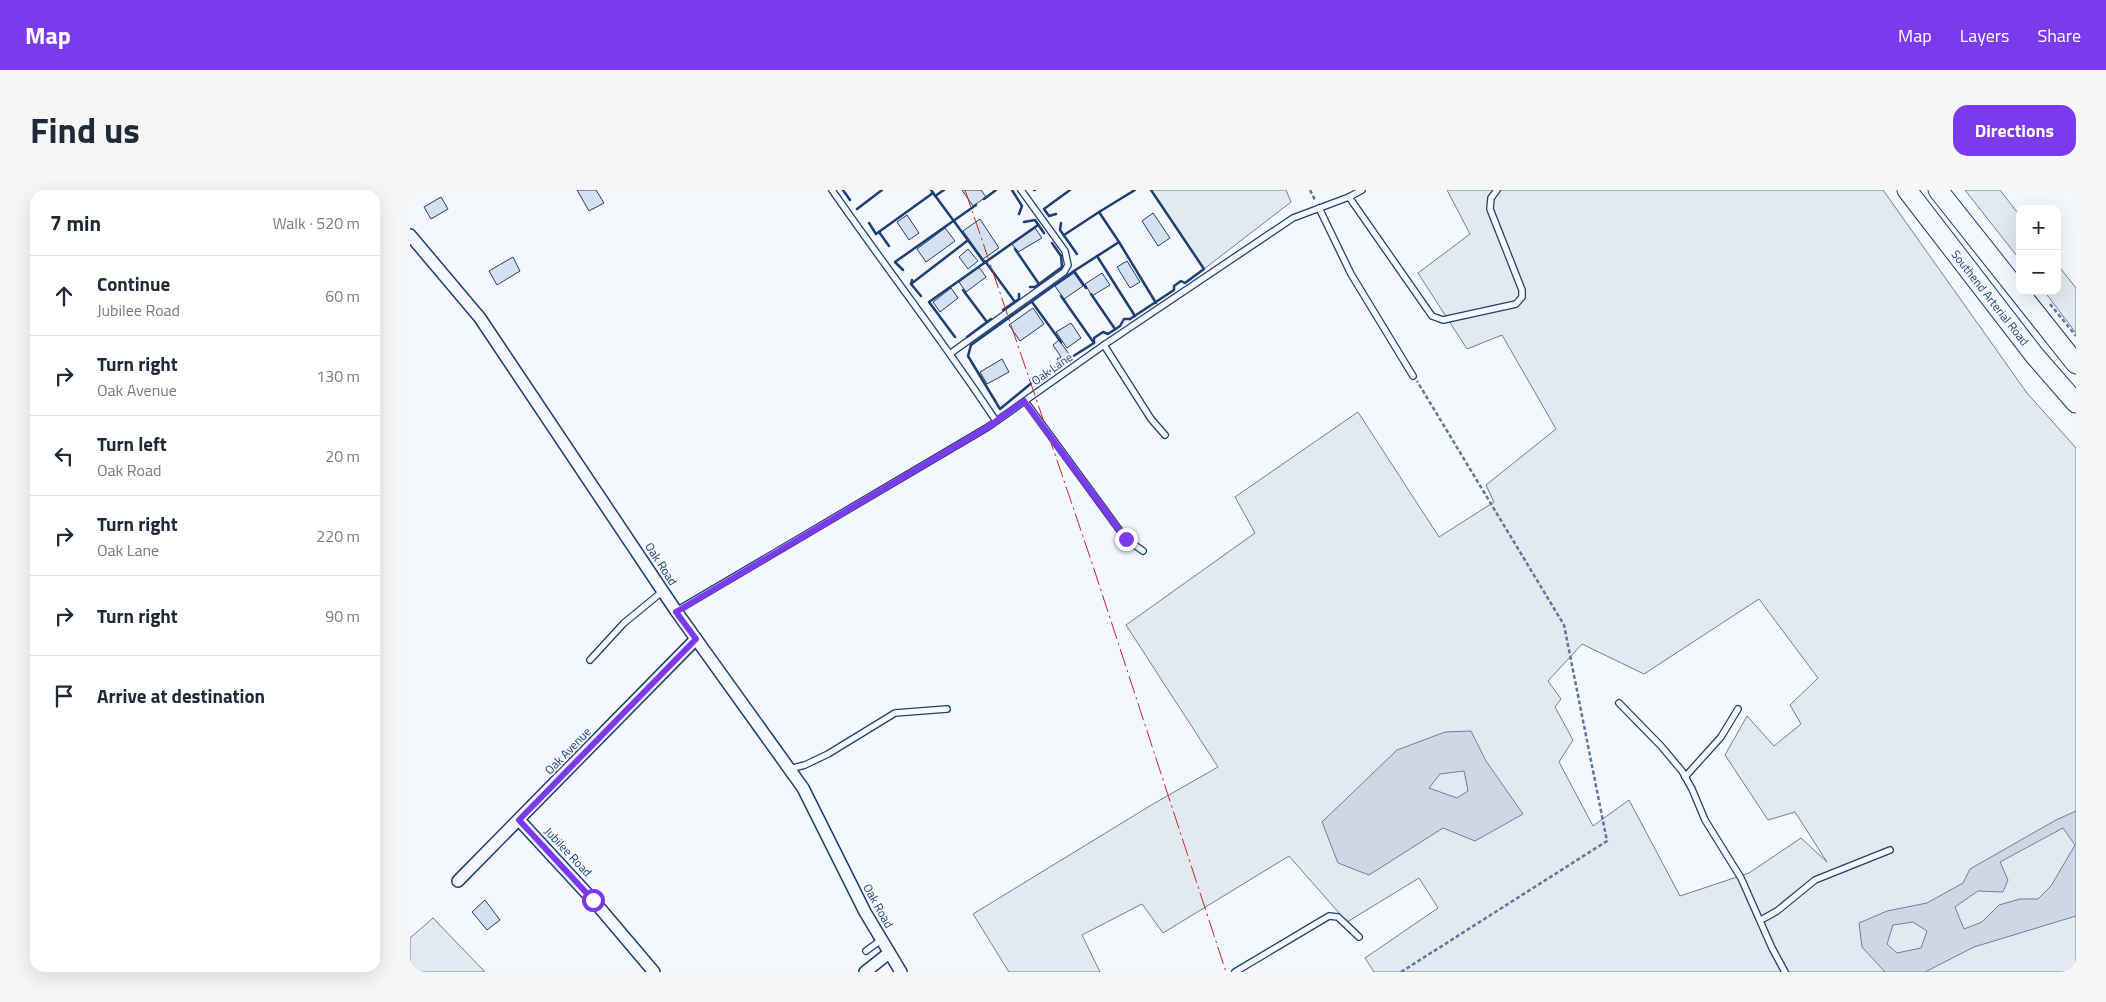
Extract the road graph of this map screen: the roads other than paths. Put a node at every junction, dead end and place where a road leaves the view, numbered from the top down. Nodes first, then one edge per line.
1 (832, 190) edge
2 (1021, 190) edge
3 (1362, 190) edge
4 (1497, 190) edge
5 (1907, 190) edge
6 (1938, 190) edge
7 (1348, 198) junction
8 (1319, 208) junction
9 (410, 235) edge
10 (1104, 345) junction
11 (951, 353) junction
12 (2076, 364) edge
13 (1414, 376) road end
14 (1024, 401) junction
15 (2076, 403) edge
16 (996, 421) junction
17 (1165, 435) dead end
18 (1143, 551) dead end
19 (663, 591) junction
20 (676, 612) junction
21 (696, 639) junction
22 (590, 660) dead end
23 (1619, 703) dead end
24 (948, 709) dead end
25 (1738, 709) dead end
26 (789, 769) junction
27 (1685, 777) junction
28 (519, 820) junction
29 (1890, 850) dead end
30 (458, 881) dead end
31 (1761, 920) junction
32 (1359, 937) dead end
33 (881, 940) junction
34 (866, 951) dead end
35 (889, 953) junction
36 (654, 972) edge
37 (865, 972) edge
38 (901, 972) edge
39 (1236, 972) edge
40 (1785, 972) edge

1 - 11 lane
2 - 11 lane
3 - 7 lane, Oak Lane
4 - 7 lane
5 - 15 highway, Southend Arterial Road
6 - 12 highway, Southend Arterial Road
7 - 8 lane, Oak Lane
8 - 10 lane, Oak Lane
8 - 13 lane
9 - 19 street, Oak Road
10 - 14 lane, Oak Lane
10 - 17 lane
11 - 16 lane
14 - 16 lane, Oak Lane
14 - 18 lane
16 - 20 lane, Oak Lane
19 - 20 street, Oak Road
19 - 22 lane
20 - 21 street, Oak Road
21 - 26 street, Oak Road
21 - 28 street, Oak Avenue
23 - 27 lane
24 - 26 lane
25 - 27 lane
26 - 33 street, Oak Road
27 - 31 lane
28 - 30 street, Oak Avenue
28 - 36 street, Jubilee Road
29 - 31 lane
31 - 40 lane
32 - 39 lane
33 - 34 lane
33 - 35 street, Oak Road
35 - 37 street
35 - 38 street, Oak Road

